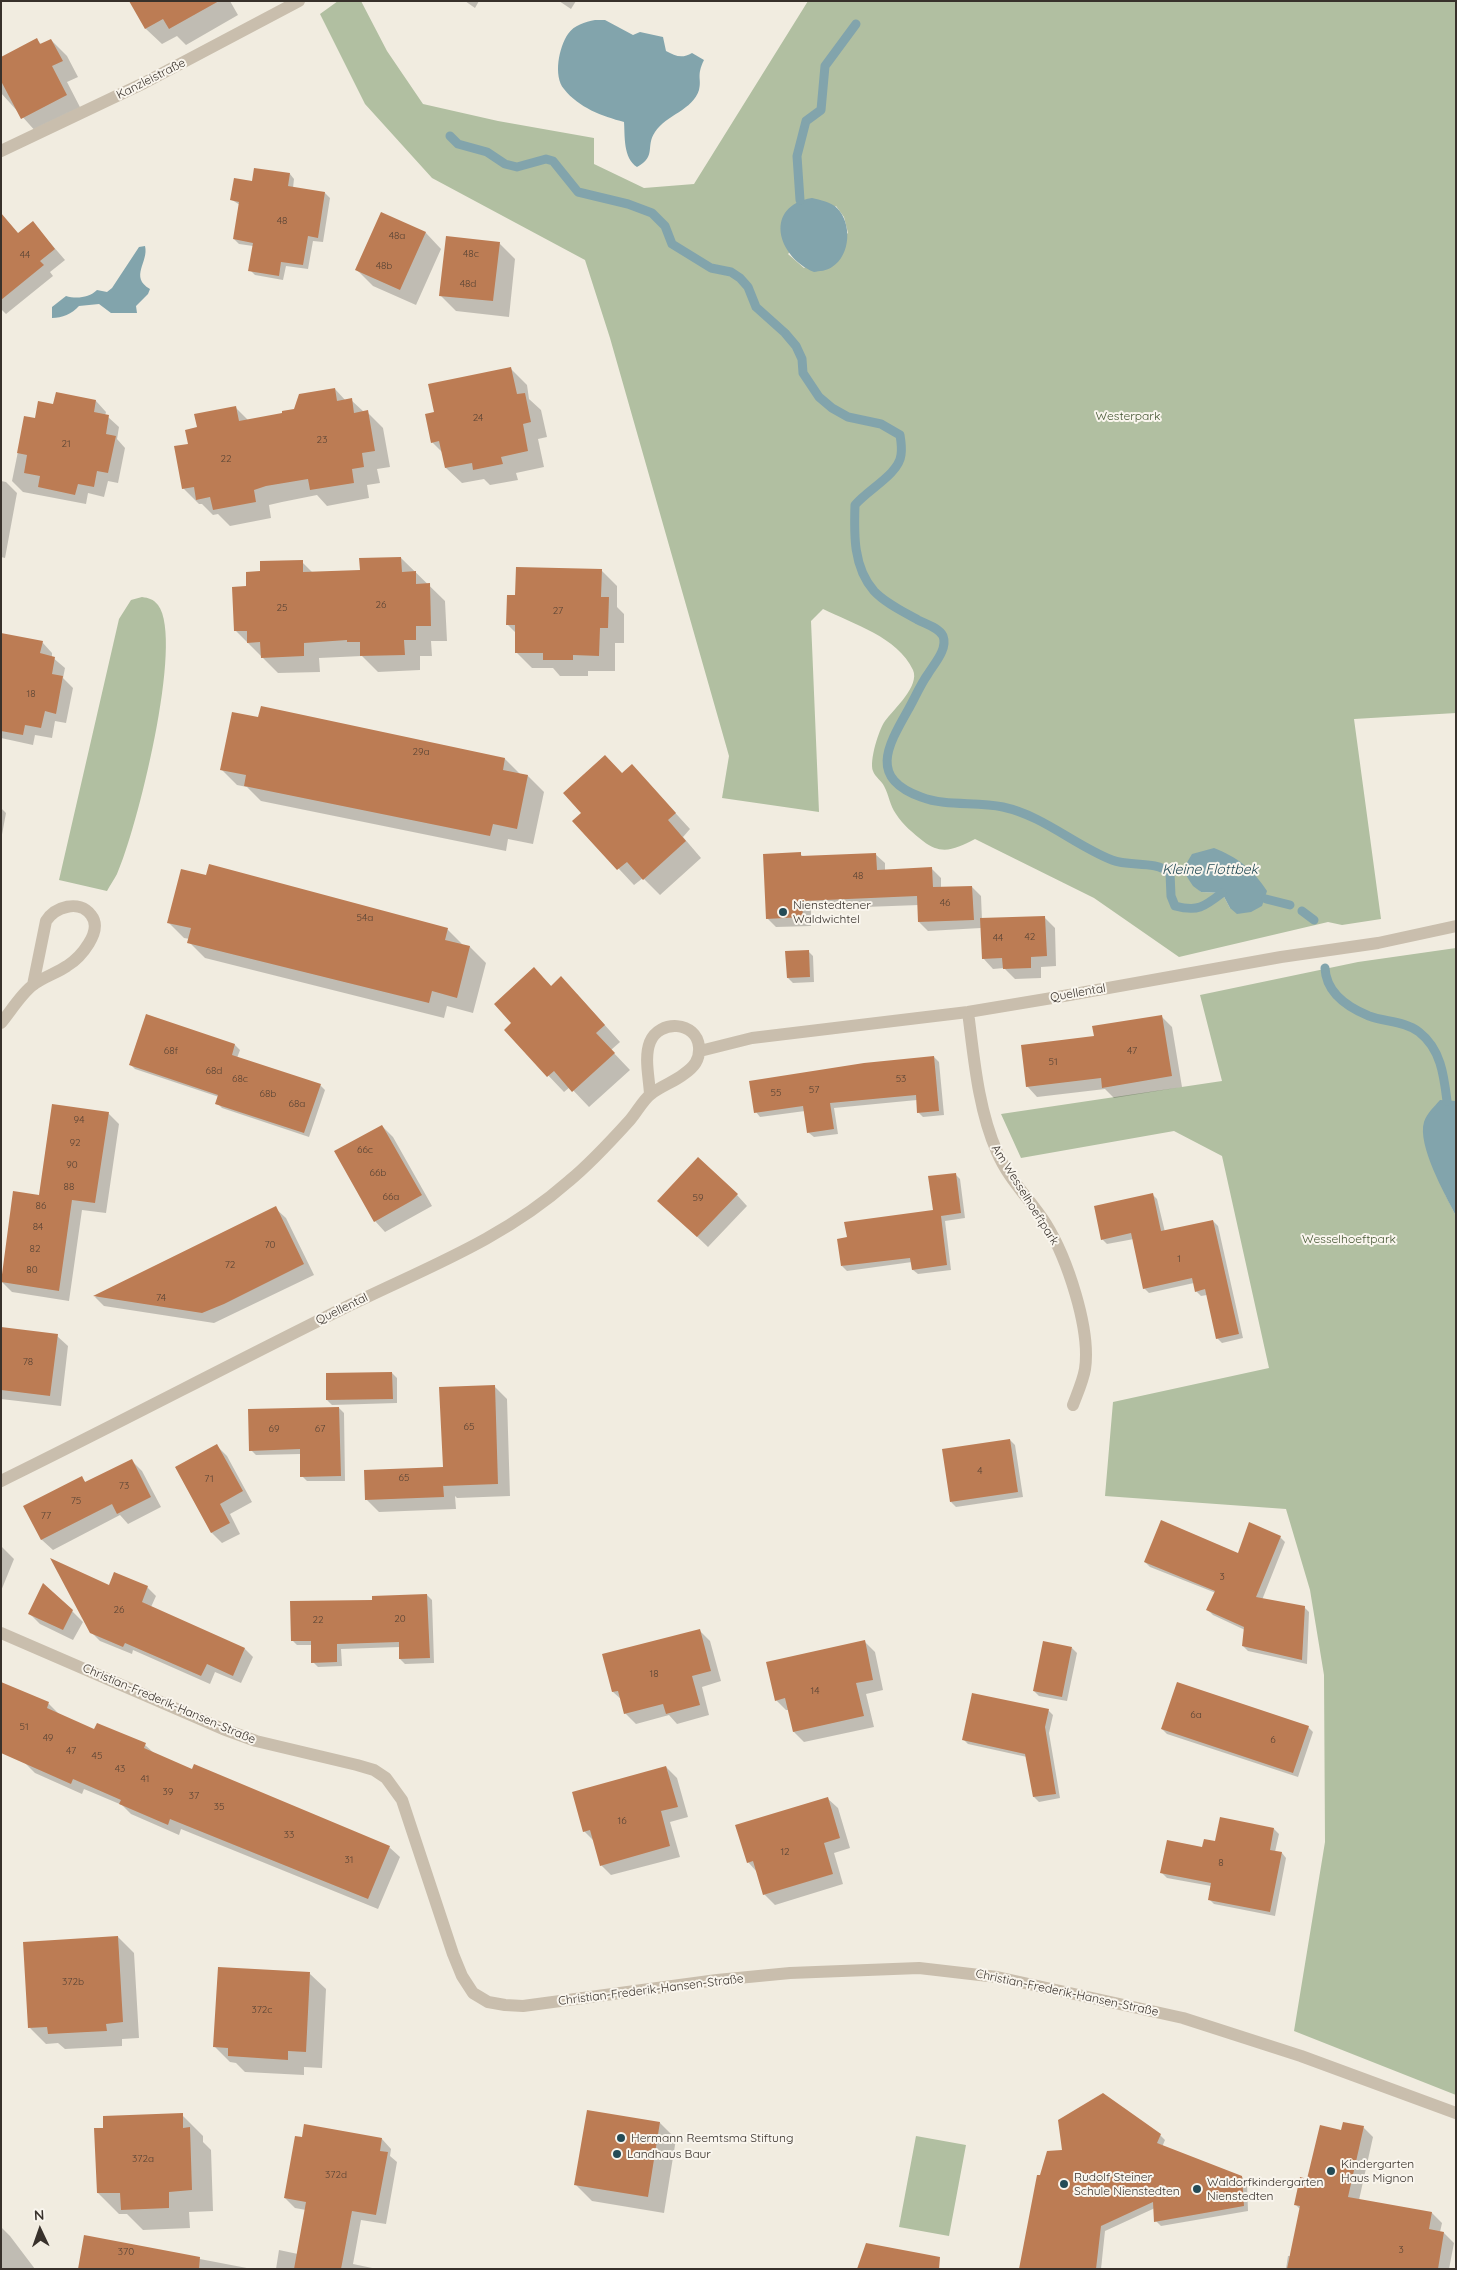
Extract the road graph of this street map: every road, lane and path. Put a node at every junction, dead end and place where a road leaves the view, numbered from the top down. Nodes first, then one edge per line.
1 (299, 1) edge
2 (1, 151) edge
3 (1456, 926) edge
4 (33, 985) junction
5 (968, 1012) junction
6 (1, 1023) edge
7 (700, 1051) junction
8 (650, 1094) junction
9 (1073, 1405) dead end
10 (1, 1481) edge
11 (1, 1633) edge
12 (1456, 2113) edge

1 - 2 street, Kanzleistraße
3 - 5 street, Quellental
4 - 4 street
4 - 6 street
5 - 7 street, Quellental
5 - 9 street, Am Wesselhoeftpark
7 - 8 street, Quellental
7 - 8 street
8 - 10 street, Quellental
11 - 12 street, Christian-Frederik-Hansen-Straße

